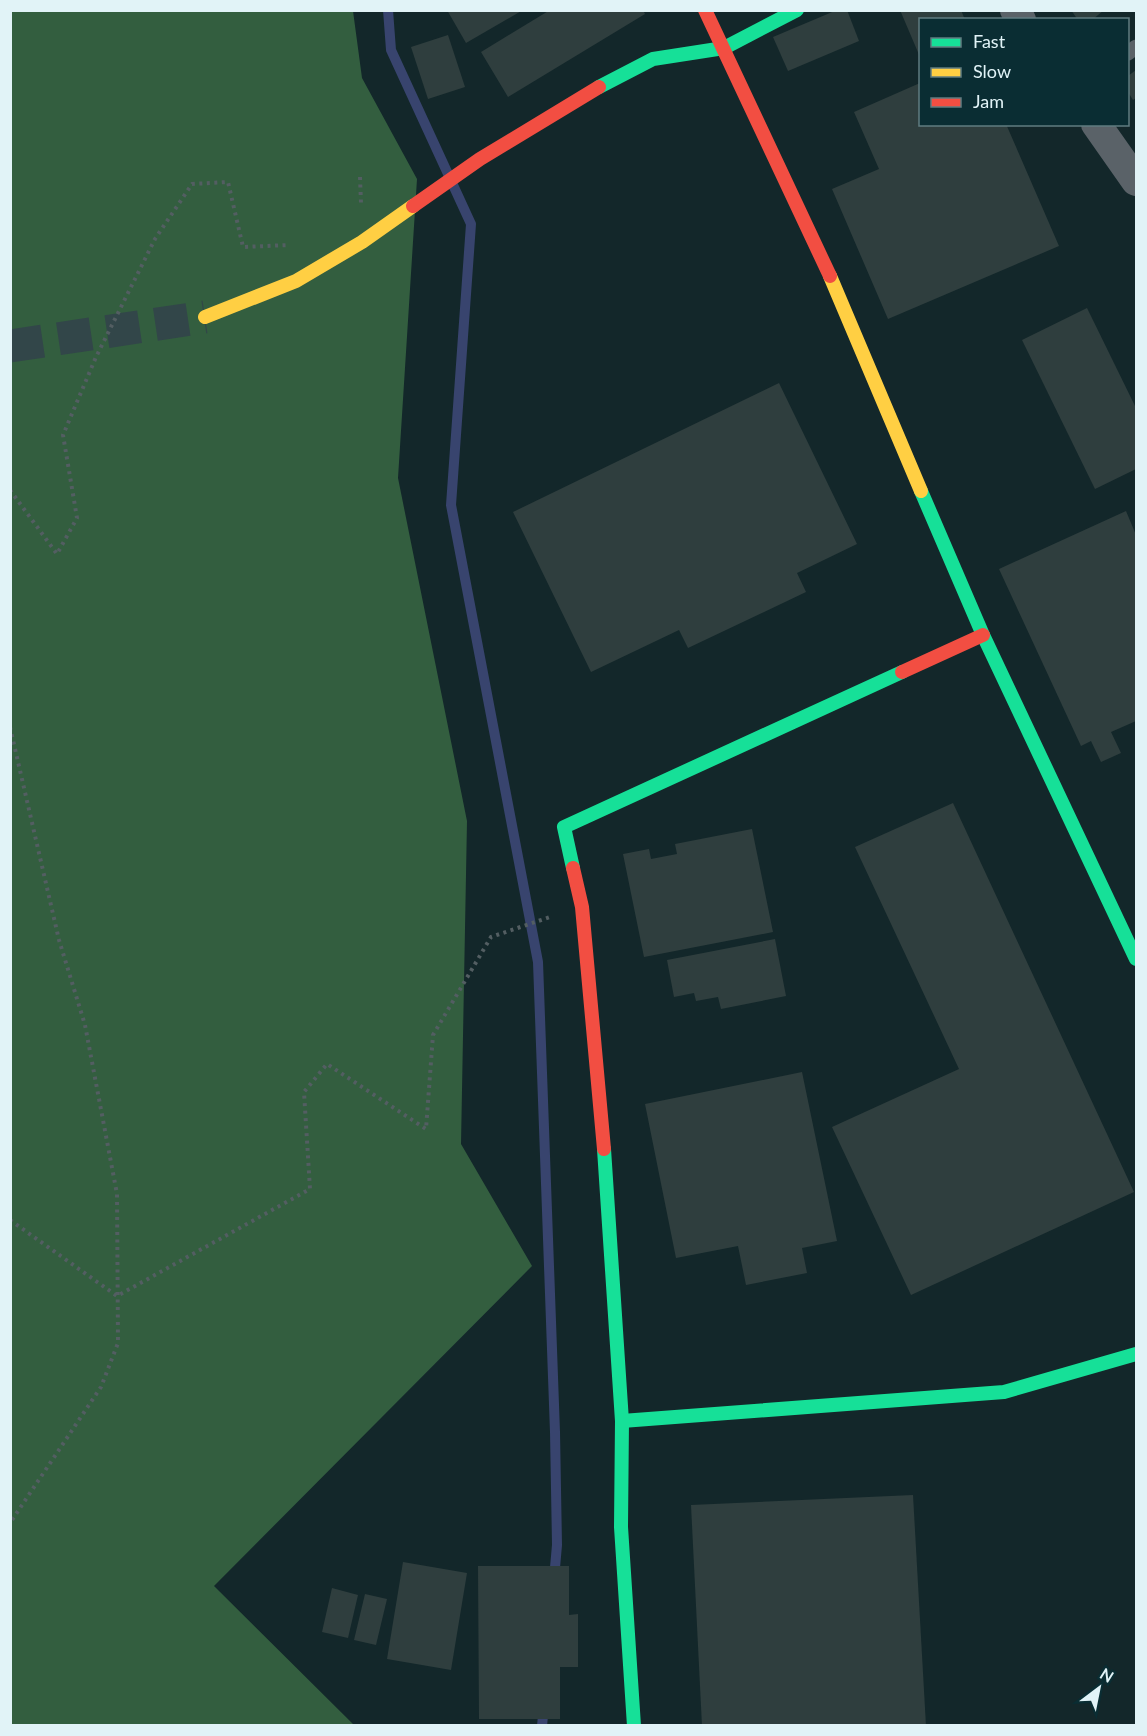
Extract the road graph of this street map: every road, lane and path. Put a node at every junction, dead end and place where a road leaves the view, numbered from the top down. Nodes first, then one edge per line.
1 (705, 10) edge
2 (797, 10) edge
3 (724, 48) junction
4 (1097, 126) edge
5 (360, 177) dead end
6 (1137, 181) edge
7 (362, 242) junction
8 (291, 245) dead end
9 (205, 317) tunnel mouth
10 (10, 490) edge
11 (983, 635) junction
12 (10, 727) edge
13 (582, 907) junction
14 (1137, 959) edge
15 (10, 1220) edge
16 (117, 1296) junction
17 (1137, 1354) edge
18 (622, 1421) junction
19 (10, 1523) edge
20 (634, 1725) edge

1 - 3 street
2 - 3 street
3 - 7 street
3 - 11 street
4 - 6 street
5 - 7 path
7 - 9 street
8 - 10 path
11 - 13 street
11 - 14 street
12 - 16 path
13 - 16 path
13 - 18 street
15 - 16 path
16 - 19 path
17 - 18 street
18 - 20 street

